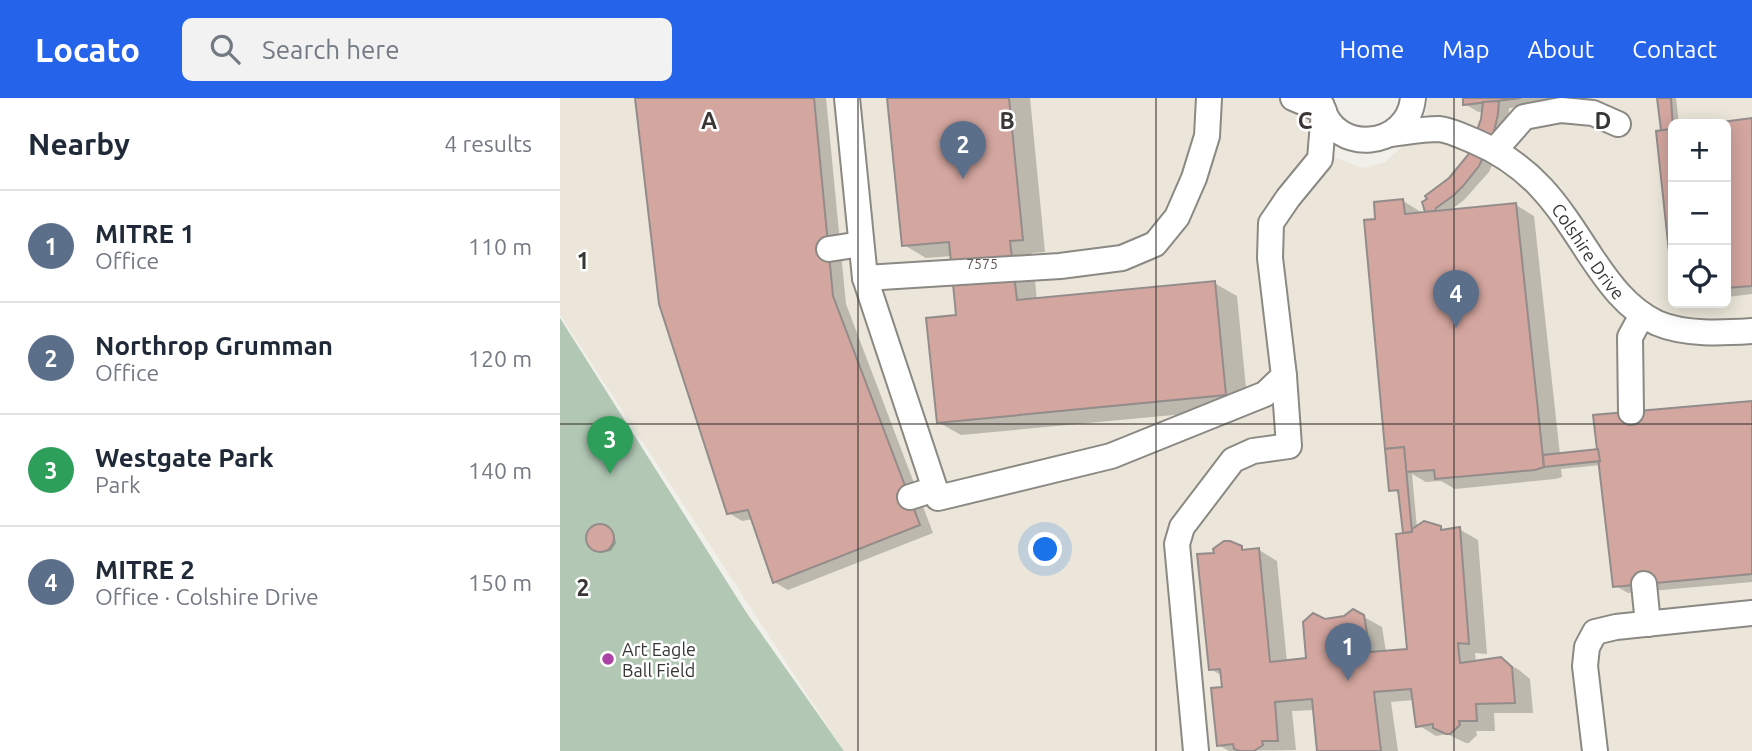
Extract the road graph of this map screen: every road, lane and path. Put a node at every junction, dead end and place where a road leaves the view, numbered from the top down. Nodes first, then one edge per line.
1 (847, 98) edge
2 (1209, 98) edge
3 (1293, 98) edge
4 (1415, 98) edge
5 (1322, 105) edge
6 (1618, 124) dead end
7 (1442, 129) junction
8 (1391, 134) junction
9 (1367, 140) junction
10 (1495, 150) junction
11 (1320, 159) junction
12 (861, 244) junction
13 (829, 249) dead end
14 (865, 278) junction
15 (1642, 315) junction
16 (1752, 331) edge
17 (1284, 376) junction
18 (1631, 412) dead end
19 (935, 489) junction
20 (909, 497) dead end
21 (1644, 584) dead end
22 (1752, 613) edge
23 (1647, 624) junction
24 (1196, 751) edge
25 (1595, 751) edge

1 - 12 street
2 - 14 street
3 - 5 street
4 - 7 street
4 - 8 street
5 - 9 street
5 - 11 street
6 - 10 street
7 - 8 street, Colshire Drive
7 - 10 street, Colshire Drive
8 - 9 street, Colshire Drive
9 - 11 street, Colshire Drive
10 - 15 street, Colshire Drive
11 - 17 street
12 - 13 street
12 - 14 street
14 - 19 street
15 - 16 street, Colshire Drive
15 - 18 street
17 - 19 street
17 - 24 street
19 - 20 street
21 - 23 street
22 - 23 street
23 - 25 street

